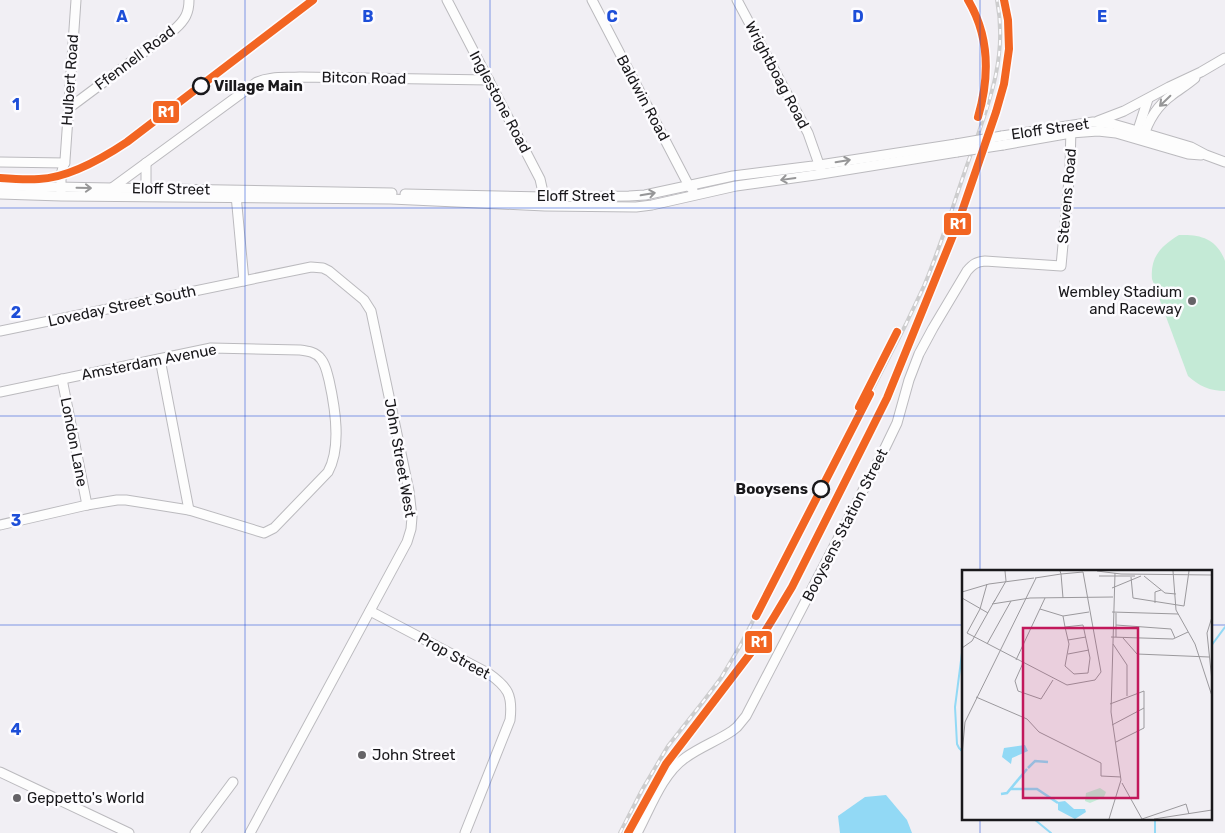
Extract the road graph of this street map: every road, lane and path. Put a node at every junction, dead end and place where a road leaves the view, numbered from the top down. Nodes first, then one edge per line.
1 (76, 0) edge
2 (189, 0) edge
3 (447, 0) edge
4 (592, 0) edge
5 (737, 0) edge
6 (1225, 58) edge
7 (1201, 72) junction
8 (489, 80) junction
9 (1148, 99) junction
10 (69, 108) junction
11 (1093, 122) junction
12 (1071, 129) junction
13 (1140, 136) junction
14 (0, 162) edge
15 (64, 162) junction
16 (1225, 162) edge
17 (146, 163) junction
18 (818, 170) junction
19 (759, 173) junction
20 (761, 183) junction
21 (0, 186) edge
22 (689, 186) junction
23 (112, 188) junction
24 (63, 192) junction
25 (146, 192) junction
26 (0, 194) edge
27 (697, 194) junction
28 (236, 195) junction
29 (545, 202) junction
30 (1061, 266) joint
31 (244, 281) junction
32 (0, 331) edge
33 (160, 358) junction
34 (62, 380) junction
35 (0, 392) edge
36 (87, 505) junction
37 (189, 510) junction
38 (0, 525) edge
39 (370, 611) junction
40 (0, 772) edge
41 (233, 782) dead end
42 (254, 832) edge
43 (129, 833) edge
44 (195, 833) edge
45 (466, 833) edge
46 (637, 833) edge

1 - 10 street, Hulbert Road
2 - 10 street, Ffennell Road
3 - 8 street, Inglestone Road
4 - 22 street, Baldwin Road
5 - 18 street, Wrightboag Road
6 - 7 street
7 - 9 street
7 -> 13 street
8 - 17 street, Bitcon Road
8 - 29 street, Inglestone Road
9 - 11 street
9 - 13 street
10 - 15 street, Hulbert Road
11 - 12 street, Eloff Street
11 - 13 street, Eloff Street
12 - 13 street, Eloff Street
12 - 18 street, Eloff Street, bridge
12 - 30 street, Stevens Road
13 - 16 street
14 - 15 street
15 - 24 street, Hulbert Road
17 - 23 street, Bitcon Road
17 - 25 street
18 - 19 street, Eloff Street
18 -> 20 street, Eloff Street
19 - 20 street
19 - 22 street, Eloff Street
20 - 27 street, Eloff Street
21 - 24 street, Eloff Street
22 - 27 street, Baldwin Road
29 -> 22 street, Eloff Street
24 -> 23 street, Eloff Street
23 - 25 street, Eloff Street
24 - 25 street, Eloff Street
24 - 26 street, Eloff Street
25 - 28 street, Eloff Street
27 - 29 street, Eloff Street
28 - 29 street, Eloff Street
28 - 31 street
30 - 46 street, Booysens Station Street
31 - 32 street, Loveday Street South
31 - 39 street, John Street West
33 - 34 street, Amsterdam Avenue
33 - 37 street
33 - 37 street, Amsterdam Avenue
34 - 35 street, Amsterdam Avenue
34 - 36 street, London Lane
36 - 37 street
36 - 38 street
39 - 42 street, John Street West
39 - 45 street, Prop Street
40 - 43 street
41 - 44 street

